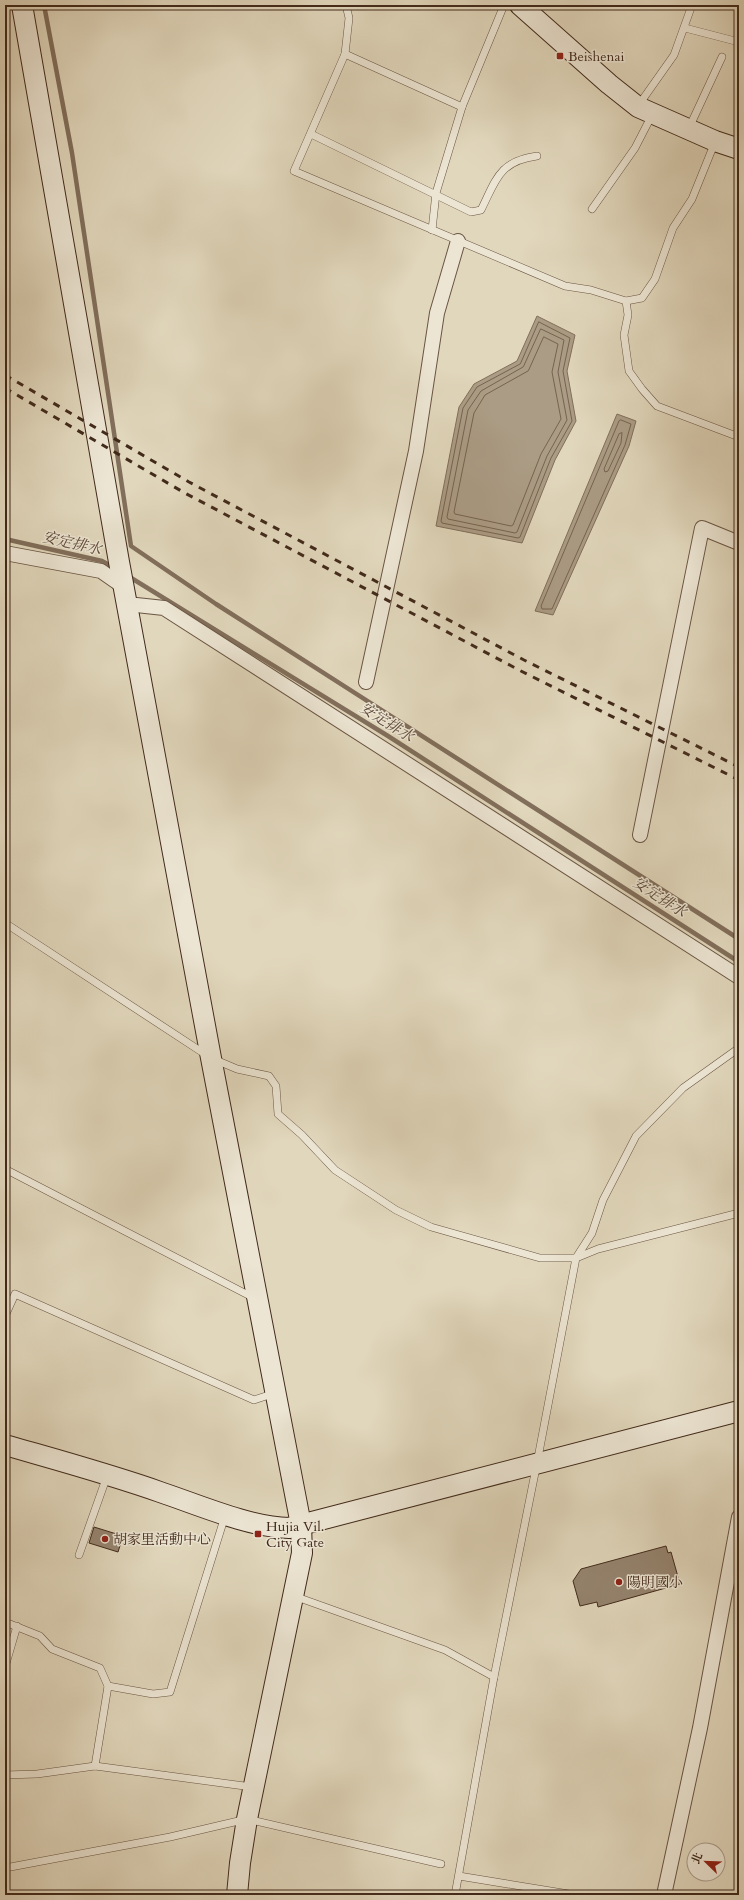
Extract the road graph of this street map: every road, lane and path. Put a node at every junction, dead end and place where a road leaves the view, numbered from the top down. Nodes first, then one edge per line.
1 (22, 5) edge
2 (346, 5) edge
3 (504, 5) edge
4 (520, 5) edge
5 (692, 5) edge
6 (685, 28) junction
7 (739, 42) edge
8 (345, 54) junction
9 (722, 57) dead end
10 (462, 107) junction
11 (645, 111) junction
12 (688, 130) junction
13 (311, 134) junction
14 (716, 142) junction
15 (739, 149) edge
16 (537, 156) dead end
17 (436, 193) junction
18 (592, 209) dead end
19 (432, 230) junction
20 (458, 241) junction
21 (626, 301) junction
22 (739, 438) edge
23 (739, 543) edge
24 (5, 553) edge
25 (123, 583) junction
26 (366, 682) dead end
27 (640, 835) dead end
28 (5, 923) edge
29 (739, 978) edge
30 (739, 1048) edge
31 (211, 1058) junction
32 (5, 1169) edge
33 (739, 1213) edge
34 (576, 1258) junction
35 (258, 1300) junction
36 (5, 1316) edge
37 (276, 1393) junction
38 (739, 1411) edge
39 (5, 1445) edge
40 (537, 1463) junction
41 (108, 1474) junction
42 (225, 1514) junction
43 (739, 1517) edge
44 (301, 1525) junction
45 (79, 1555) dead end
46 (293, 1596) junction
47 (5, 1622) edge
48 (17, 1626) junction
49 (5, 1667) edge
50 (494, 1677) junction
51 (108, 1686) junction
52 (95, 1766) junction
53 (5, 1775) edge
54 (254, 1787) junction
55 (247, 1819) junction
56 (441, 1864) dead end
57 (5, 1868) edge
58 (459, 1876) junction
59 (237, 1895) edge
60 (455, 1895) edge
61 (575, 1895) edge
62 (664, 1895) edge

1 - 25 street
2 - 8 lane
3 - 10 lane
4 - 11 street
5 - 6 lane
6 - 7 lane
6 - 11 lane
8 - 10 lane
8 - 13 lane
9 - 12 lane
10 - 17 lane
11 - 12 street
11 - 18 lane
12 - 14 street
13 - 17 lane
13 - 19 lane
14 - 15 street
14 - 21 lane
16 - 17 lane
17 - 19 lane
19 - 20 lane
20 - 21 lane
20 - 26 street
21 - 22 lane
23 - 27 street
24 - 25 street
25 - 29 street
25 - 31 street
28 - 31 lane
30 - 34 lane
31 - 34 lane
31 - 35 street
32 - 35 lane
33 - 34 lane
34 - 40 lane
35 - 37 street
36 - 37 lane
37 - 44 street
38 - 40 street
39 - 41 street
40 - 44 street
40 - 50 lane
41 - 42 street
41 - 45 lane
42 - 44 street
42 - 51 lane
43 - 62 street
44 - 46 street
46 - 50 lane
46 - 54 street
47 - 48 lane
48 - 49 lane
48 - 51 lane
50 - 58 lane
51 - 52 lane
52 - 53 lane
52 - 54 lane
54 - 55 street
55 - 56 lane
55 - 57 lane
55 - 59 street
58 - 60 lane
58 - 61 lane

